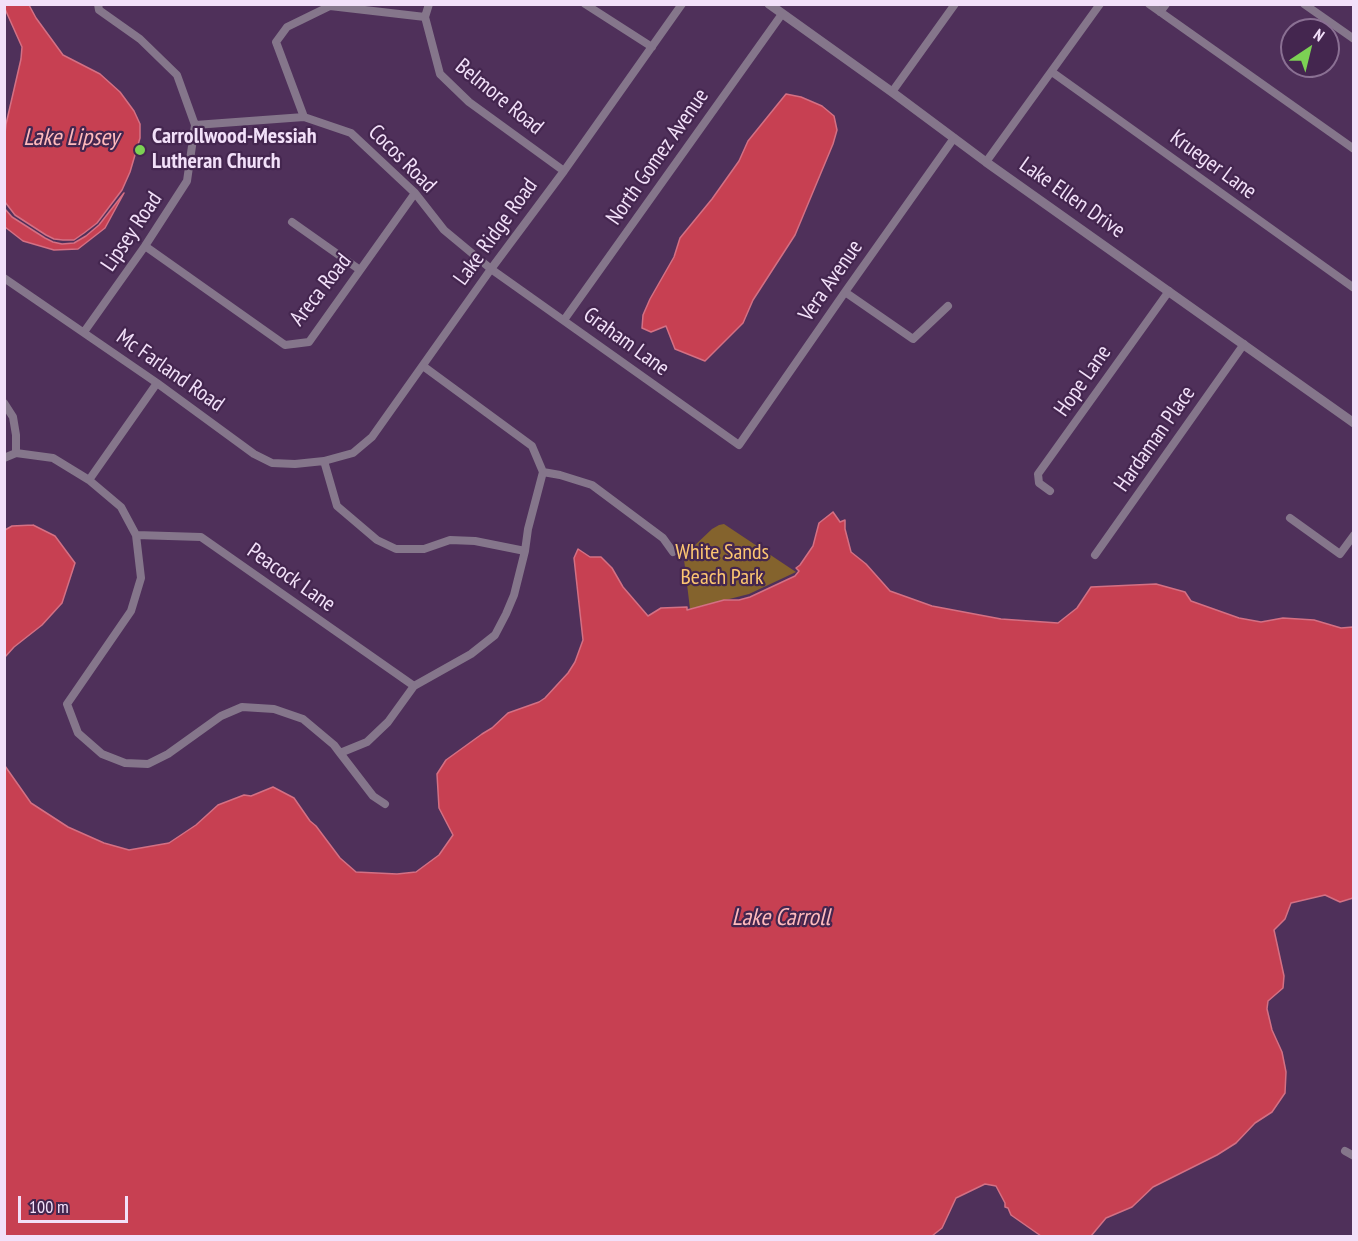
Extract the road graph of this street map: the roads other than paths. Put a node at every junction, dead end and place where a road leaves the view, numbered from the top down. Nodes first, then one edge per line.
1 (98, 4) edge
2 (429, 4) edge
3 (585, 4) edge
4 (682, 4) edge
5 (769, 4) edge
6 (955, 4) edge
7 (1100, 4) edge
8 (1149, 4) edge
9 (1166, 4) edge
10 (1304, 4) edge
11 (1160, 12) junction
12 (782, 14) junction
13 (425, 17) junction
14 (1353, 39) edge
15 (652, 47) junction
16 (1052, 72) junction
17 (892, 92) junction
18 (304, 117) junction
19 (195, 125) junction
20 (954, 138) junction
21 (1353, 149) edge
22 (986, 162) junction
23 (564, 171) junction
24 (415, 193) junction
25 (292, 222) dead end
26 (145, 246) junction
27 (491, 269) junction
28 (360, 270) junction
29 (4, 278) edge
30 (1353, 288) edge
31 (1169, 291) junction
32 (844, 292) junction
33 (948, 306) dead end
34 (564, 320) junction
35 (84, 332) junction
36 (1244, 344) junction
37 (423, 366) junction
38 (157, 383) junction
39 (4, 403) edge
40 (1353, 423) edge
41 (740, 446) joint
42 (16, 453) junction
43 (4, 458) edge
44 (324, 461) junction
45 (543, 472) junction
46 (89, 480) junction
47 (1050, 491) dead end
48 (1290, 518) dead end
49 (136, 535) junction
50 (1353, 535) edge
51 (525, 551) junction
52 (673, 552) dead end
53 (1095, 555) dead end
54 (414, 686) junction
55 (340, 753) junction
56 (386, 804) dead end
57 (1345, 1151) dead end
58 (1353, 1156) edge

1 - 19 street, Lipsey Road
2 - 13 street
3 - 15 street
4 - 15 street, Lake Ridge Road
5 - 12 street, Lake Ellen Drive
6 - 17 street
7 - 16 street
8 - 11 street
9 - 11 street
10 - 14 street
11 - 21 street
12 - 17 street, Lake Ellen Drive
12 - 34 street, North Gomez Avenue
13 - 18 street
13 - 23 street, Belmore Road
15 - 23 street, Lake Ridge Road
16 - 22 street
16 - 30 street, Krueger Lane
17 - 20 street, Lake Ellen Drive
18 - 19 street, Cocos Road
18 - 24 street, Cocos Road
19 - 26 street, Lipsey Road
20 - 22 street, Lake Ellen Drive
20 - 32 street, Vera Avenue
22 - 31 street, Lake Ellen Drive
23 - 27 street, Lake Ridge Road
24 - 27 street, Cocos Road
24 - 28 street, Areca Road
25 - 28 street
26 - 28 street, Areca Road
26 - 35 street, Lipsey Road
27 - 34 street, Graham Lane
27 - 37 street, Lake Ridge Road
29 - 35 street, Mc Farland Road
31 - 36 street, Lake Ellen Drive
31 - 47 street, Hope Lane
32 - 33 street
32 - 41 street, Vera Avenue
34 - 41 street, Graham Lane
35 - 38 street, Mc Farland Road
36 - 40 street, Lake Ellen Drive
36 - 53 street, Hardaman Place
37 - 44 street, Lake Ridge Road
37 - 45 street
38 - 44 street, Mc Farland Road
38 - 46 street
39 - 42 street
42 - 43 street
42 - 46 street
44 - 51 street
45 - 51 street
45 - 52 street
46 - 49 street
48 - 50 street
49 - 54 street, Peacock Lane
49 - 55 street
51 - 54 street
54 - 55 street
55 - 56 street
57 - 58 street

